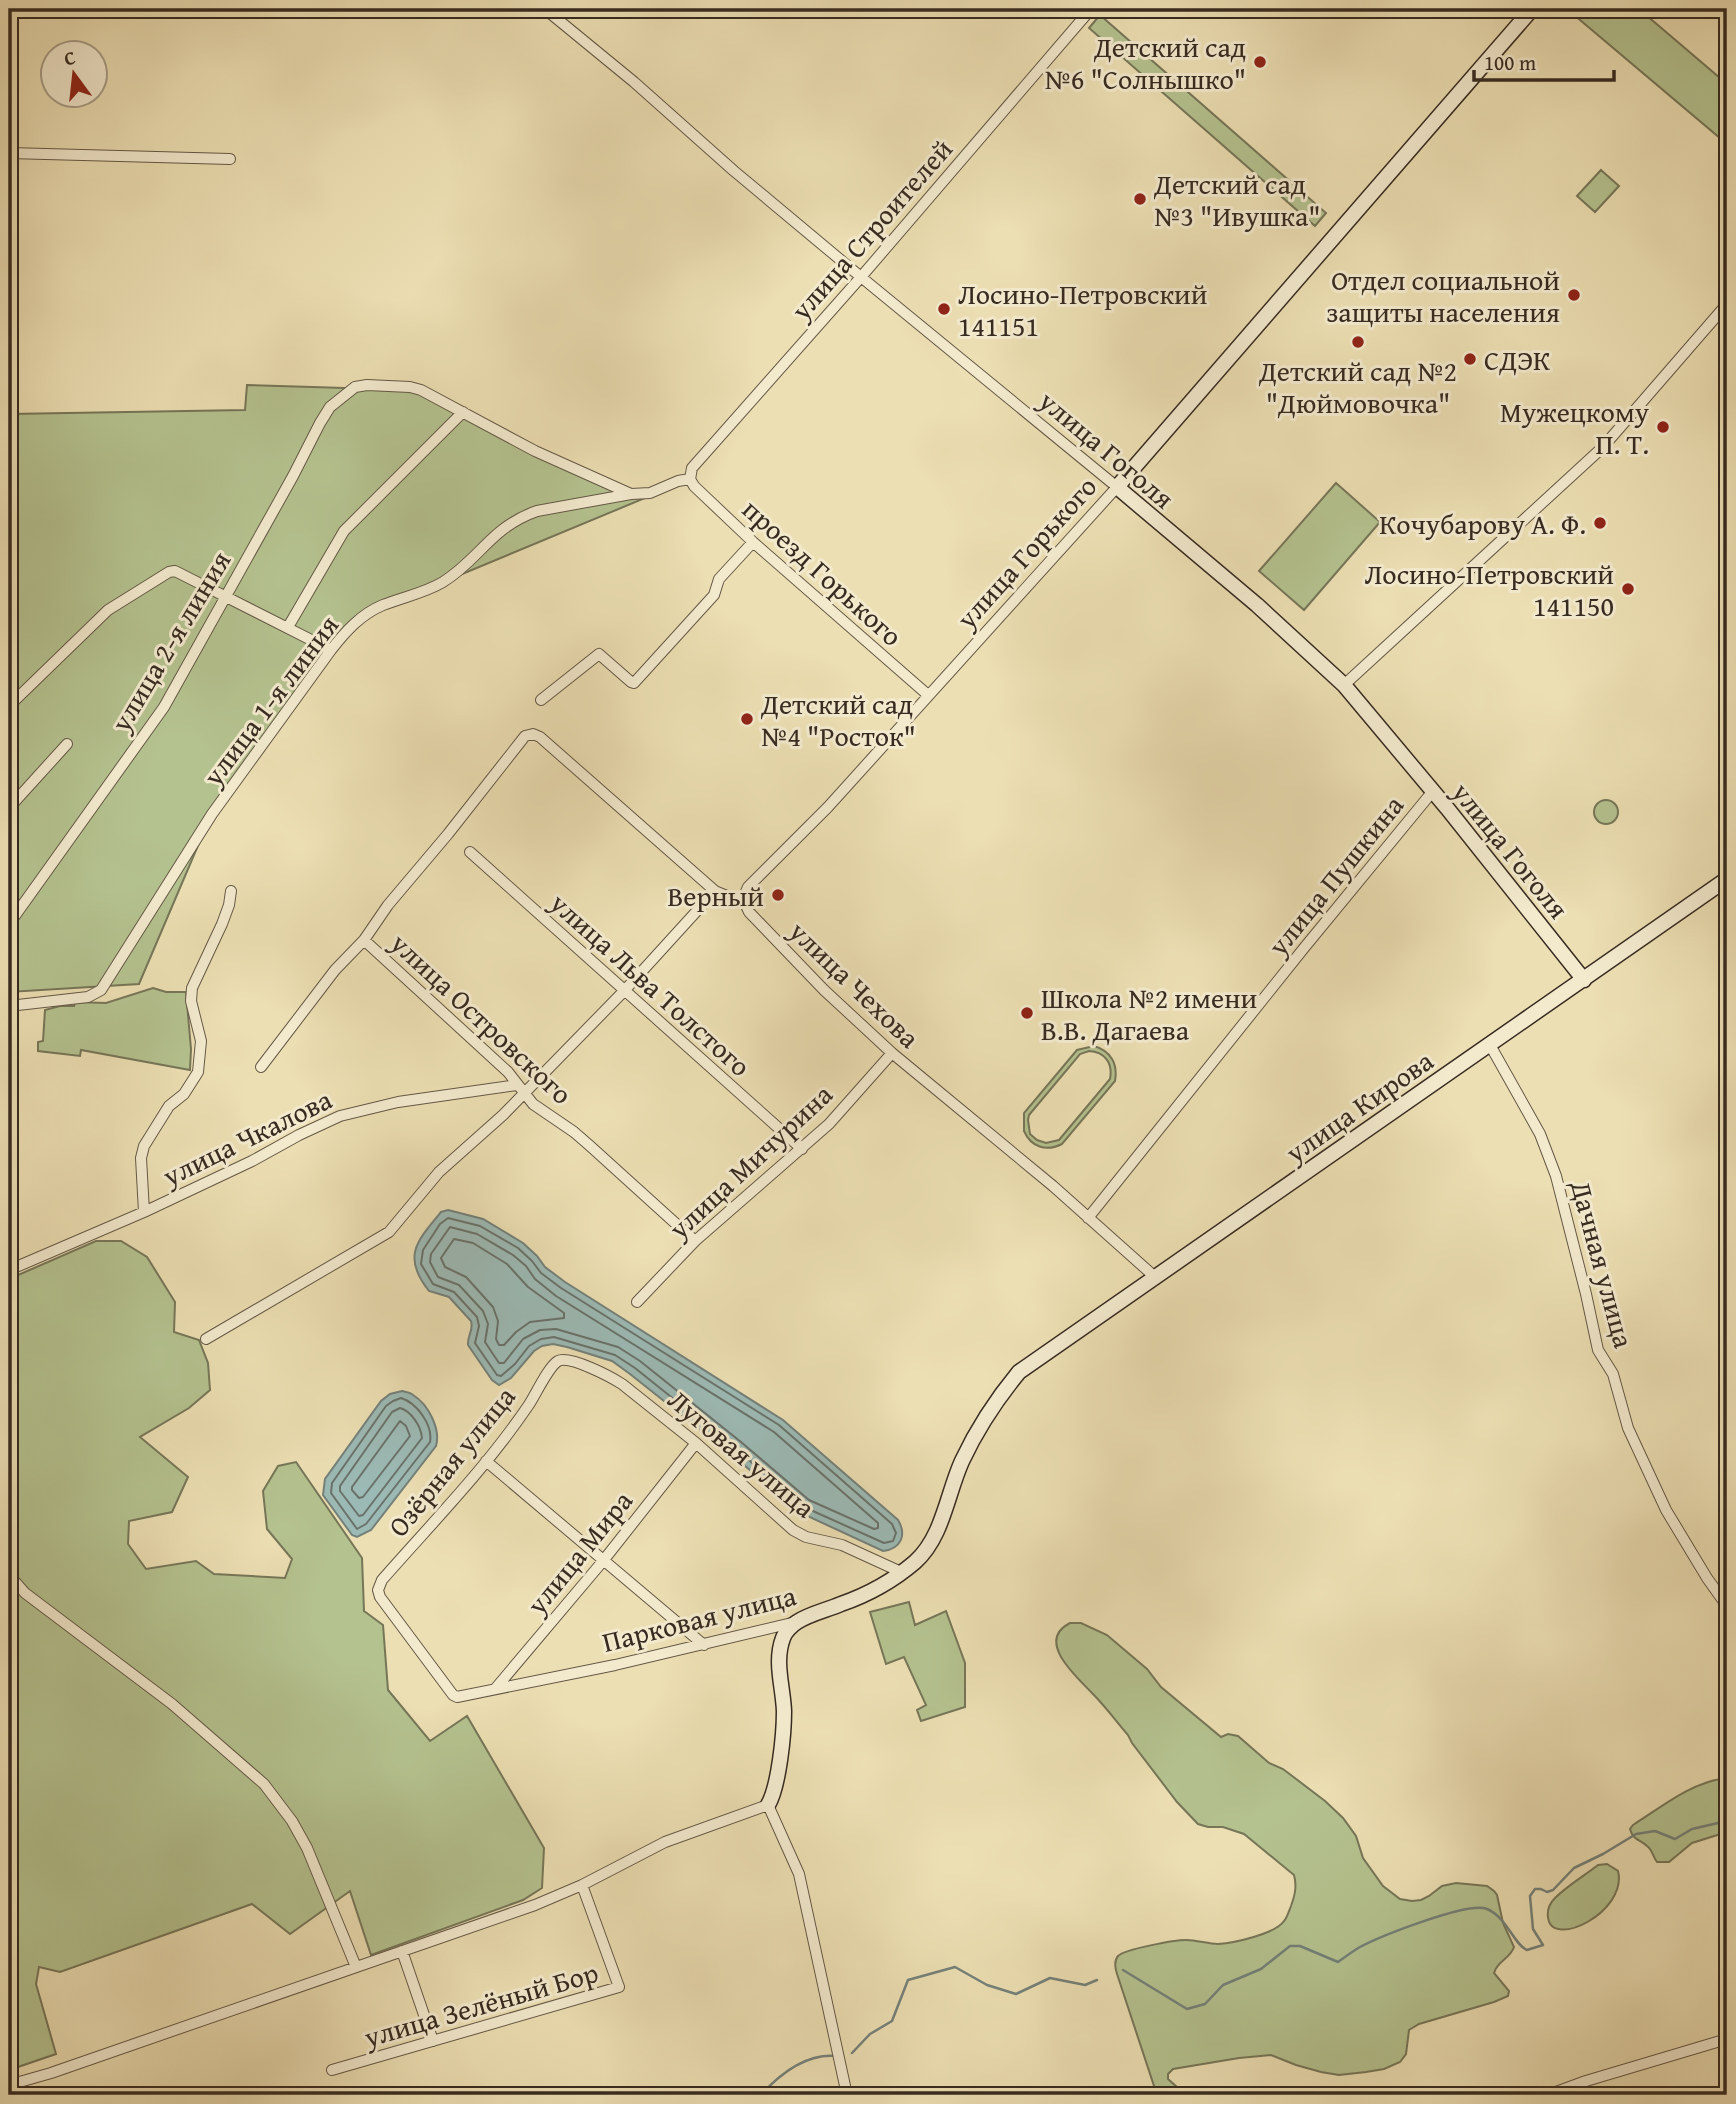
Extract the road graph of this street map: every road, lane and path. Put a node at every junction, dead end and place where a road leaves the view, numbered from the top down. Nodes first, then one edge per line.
1 (545, 9) edge
2 (1091, 9) edge
3 (1532, 9) edge
4 (9, 153) edge
5 (230, 159) dead end
6 (861, 277) junction
7 (1727, 304) edge
8 (463, 412) junction
9 (690, 479) junction
10 (1117, 488) junction
11 (631, 494) junction
12 (753, 542) junction
13 (225, 596) junction
14 (288, 627) junction
15 (331, 650) junction
16 (1344, 685) junction
17 (928, 695) junction
18 (541, 700) dead end
19 (9, 706) edge
20 (67, 744) dead end
21 (1433, 791) junction
22 (9, 808) edge
23 (470, 852) dead end
24 (1727, 879) edge
25 (231, 891) dead end
26 (715, 891) junction
27 (743, 899) junction
28 (9, 924) edge
29 (364, 940) junction
30 (1584, 980) junction
31 (624, 991) junction
32 (9, 1006) edge
33 (1490, 1045) junction
34 (892, 1053) junction
35 (261, 1067) dead end
36 (520, 1089) junction
37 (802, 1149) junction
38 (144, 1212) junction
39 (1088, 1218) junction
40 (695, 1241) junction
41 (9, 1270) edge
42 (1155, 1277) junction
43 (637, 1302) dead end
44 (206, 1339) dead end
45 (559, 1360) joint
46 (696, 1443) junction
47 (486, 1461) junction
48 (931, 1540) joint
49 (603, 1561) junction
50 (901, 1572) junction
51 (9, 1575) edge
52 (1727, 1606) edge
53 (796, 1622) junction
54 (704, 1645) junction
55 (495, 1689) junction
56 (457, 1697) joint
57 (768, 1805) junction
58 (582, 1885) junction
59 (402, 1951) junction
60 (356, 1967) junction
61 (1727, 2039) edge
62 (433, 2041) junction
63 (332, 2070) dead end
64 (9, 2085) edge
65 (847, 2095) edge
66 (1548, 2095) edge

1 - 6 street, улица Гоголя
2 - 6 street, улица Строителей
3 - 10 street, улица Горького
4 - 5 street
6 - 9 street, улица Строителей
6 - 10 street, улица Гоголя
7 - 16 street
8 - 11 street
8 - 13 street, улица 2-я линия
8 - 14 street
9 - 11 street, улица 1-я линия
9 - 12 street, проезд Горького
10 - 16 street, улица Гоголя
10 - 17 street, улица Горького
11 - 15 street, улица 1-я линия
12 - 17 street, проезд Горького
12 - 18 street
13 - 14 street
13 - 19 street
13 - 28 street, улица 2-я линия
14 - 15 street
15 - 32 street, улица 1-я линия
16 - 21 street, улица Гоголя
17 - 27 street, улица Горького
20 - 22 street
21 - 30 street, улица Гоголя
21 - 39 street, улица Пушкина
23 - 31 street, улица Льва Толстого
24 - 30 street, улица Кирова
25 - 38 street
26 - 27 street
26 - 29 street
26 - 31 street
27 - 34 street, улица Чехова
29 - 35 street
29 - 36 street, улица Островского
30 - 33 street, улица Кирова
31 - 36 street
31 - 37 street, улица Льва Толстого
33 - 42 street, улица Кирова
33 - 52 street, Дачная улица
34 - 37 street, улица Мичурина
34 - 39 street, улица Чехова
36 - 38 street, улица Чкалова
36 - 40 street, улица Островского
36 - 44 street
37 - 40 street, улица Мичурина
38 - 41 street, улица Чкалова
39 - 42 street, улица Чехова
40 - 43 street, улица Мичурина
42 - 48 street, улица Кирова
45 - 46 street, Луговая улица
45 - 47 street, Озёрная улица
46 - 49 street, улица Мира
46 - 50 street, Луговая улица
47 - 49 street
47 - 56 street, Озёрная улица
48 - 50 street, Парковая улица
49 - 54 street
49 - 55 street, улица Мира
50 - 53 street, Парковая улица
51 - 60 street
53 - 54 street, Парковая улица
53 - 57 street
54 - 55 street, Парковая улица
55 - 56 street, Парковая улица
57 - 58 street
57 - 65 street
58 - 59 street
58 - 62 street, улица Зелёный Бор
59 - 60 street
59 - 62 street
60 - 64 street
61 - 66 street
62 - 63 street, улица Зелёный Бор

